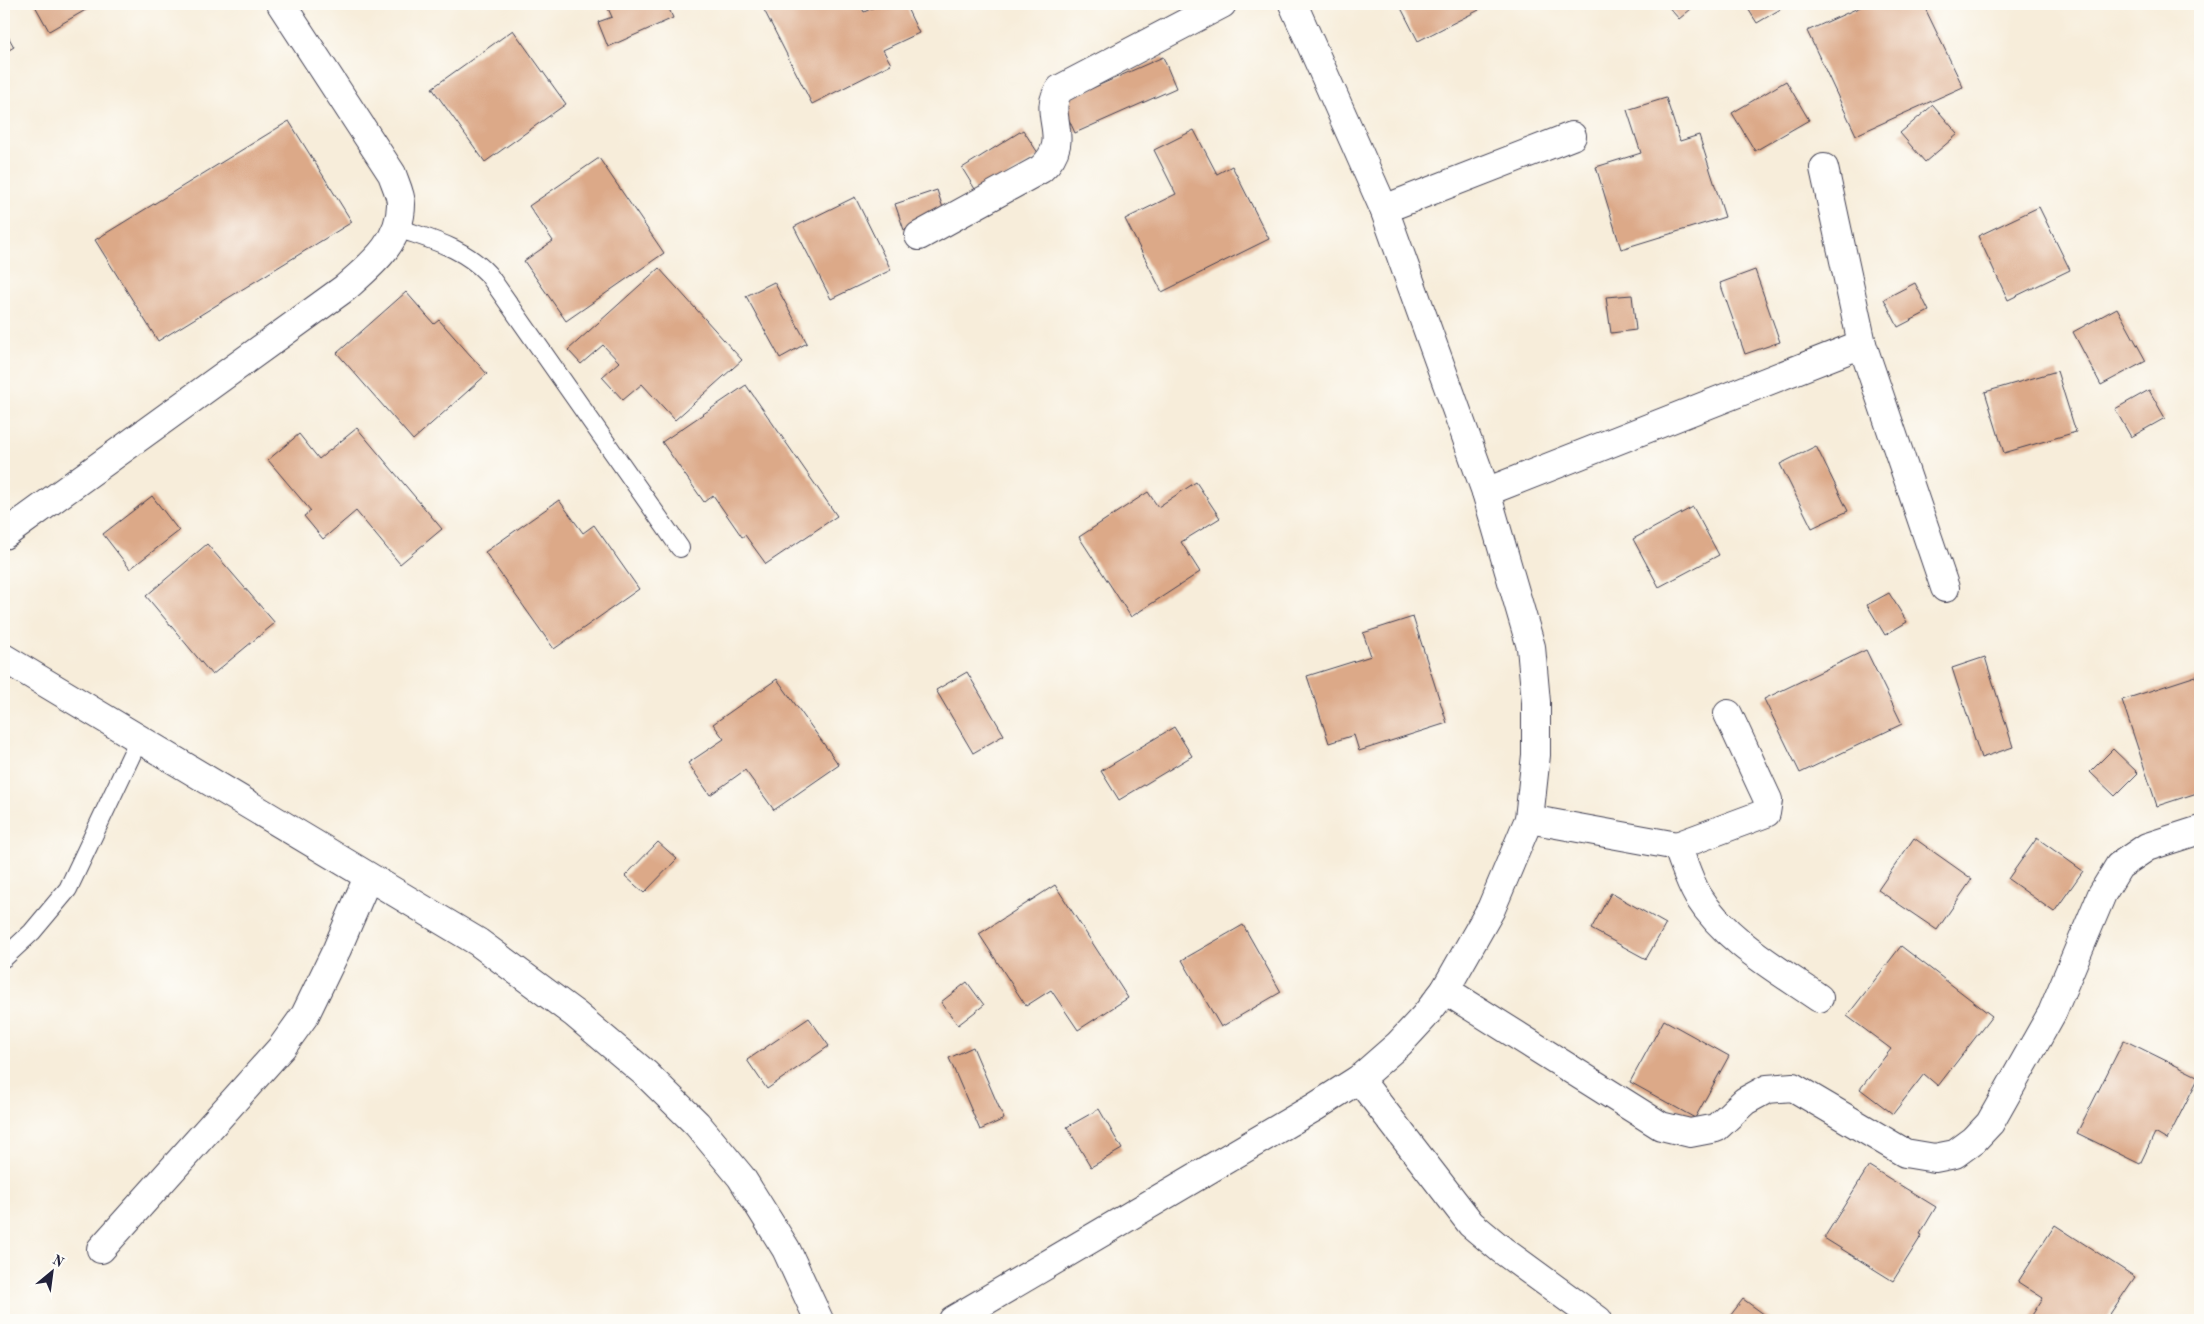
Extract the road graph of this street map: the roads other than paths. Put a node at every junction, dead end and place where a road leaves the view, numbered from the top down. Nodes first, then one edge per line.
1 (280, 4) edge
2 (1222, 4) edge
3 (1293, 4) edge
4 (1572, 136) dead end
5 (1824, 168) dead end
6 (1384, 209) junction
7 (398, 228) junction
8 (919, 236) dead end
9 (1862, 344) junction
10 (1486, 492) junction
11 (4, 536) edge
12 (680, 548) dead end
13 (1945, 588) dead end
14 (4, 658) edge
15 (1728, 714) dead end
16 (139, 739) junction
17 (1530, 819) junction
18 (2200, 830) edge
19 (1677, 846) junction
20 (368, 877) junction
21 (4, 958) edge
22 (1445, 990) junction
23 (1819, 998) dead end
24 (1358, 1079) junction
25 (101, 1249) dead end
26 (818, 1320) edge
27 (953, 1320) edge
28 (1598, 1320) edge

1 - 7 street
2 - 8 street
3 - 6 street
4 - 6 street
5 - 9 street
6 - 10 street
7 - 11 street
7 - 12 lane
9 - 10 street
9 - 13 street
10 - 17 street
14 - 16 street
15 - 19 street
16 - 20 street
16 - 21 lane
17 - 19 street
17 - 22 street
18 - 22 street
19 - 23 street
20 - 25 street
20 - 26 street
22 - 24 street
24 - 27 street
24 - 28 street

